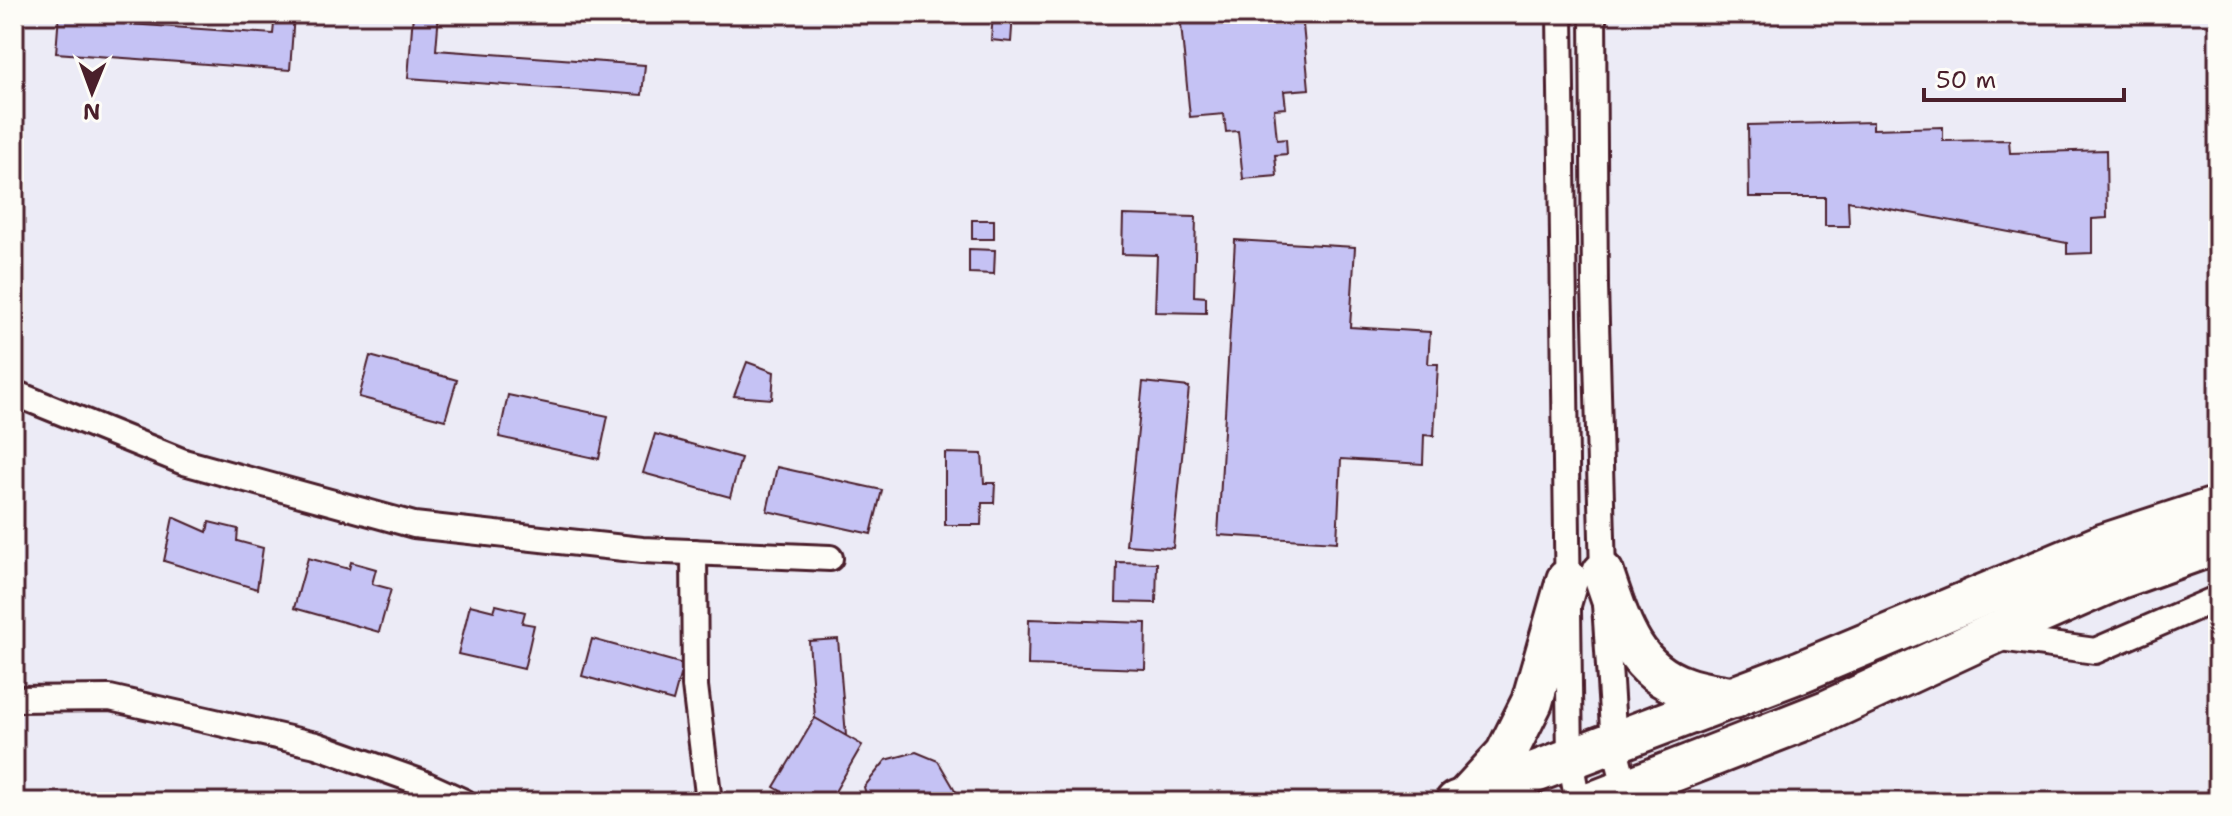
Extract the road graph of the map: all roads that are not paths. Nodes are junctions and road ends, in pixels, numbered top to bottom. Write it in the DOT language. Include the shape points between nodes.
graph roads {
  1 [pos="1560,14"];
  2 [pos="1593,14"];
  3 [pos="14,393"];
  4 [pos="2218,507"];
  5 [pos="2218,543"];
  6 [pos="694,552"];
  7 [pos="830,558"];
  8 [pos="1585,576"];
  9 [pos="2218,598"];
  10 [pos="1986,637"];
  11 [pos="1734,698"];
  12 [pos="14,699"];
  13 [pos="1614,744"];
  14 [pos="1570,760"];
  15 [pos="1610,796"];
  16 [pos="1460,800"];
  17 [pos="464,802"];
  18 [pos="709,802"];
  19 [pos="1578,802"];
  1 -- 8 [label="street"];
  2 -- 8 [label="street" via="1595,286"];
  3 -- 6 [label="street" via="184,462 414,525"];
  4 -- 11 [label="main road" via="2105,544"];
  5 -- 10 [label="main road" via="2120,578"];
  6 -- 7 [label="street"];
  6 -- 18 [label="street" via="695,686"];
  8 -- 11 [label="main road" via="1646,666 1682,687"];
  8 -- 13 [label="street"];
  8 -- 14 [label="street"];
  8 -- 16 [label="main road" via="1506,754"];
  9 -- 10 [label="street" via="2095,651"];
  10 -- 15 [label="main road" via="1827,711"];
  11 -- 13 [label="main road"];
  12 -- 17 [label="street" via="125,701 316,745"];
  13 -- 14 [label="main road"];
  13 -- 15 [label="street"];
  14 -- 16 [label="main road"];
  14 -- 19 [label="street"];
}
